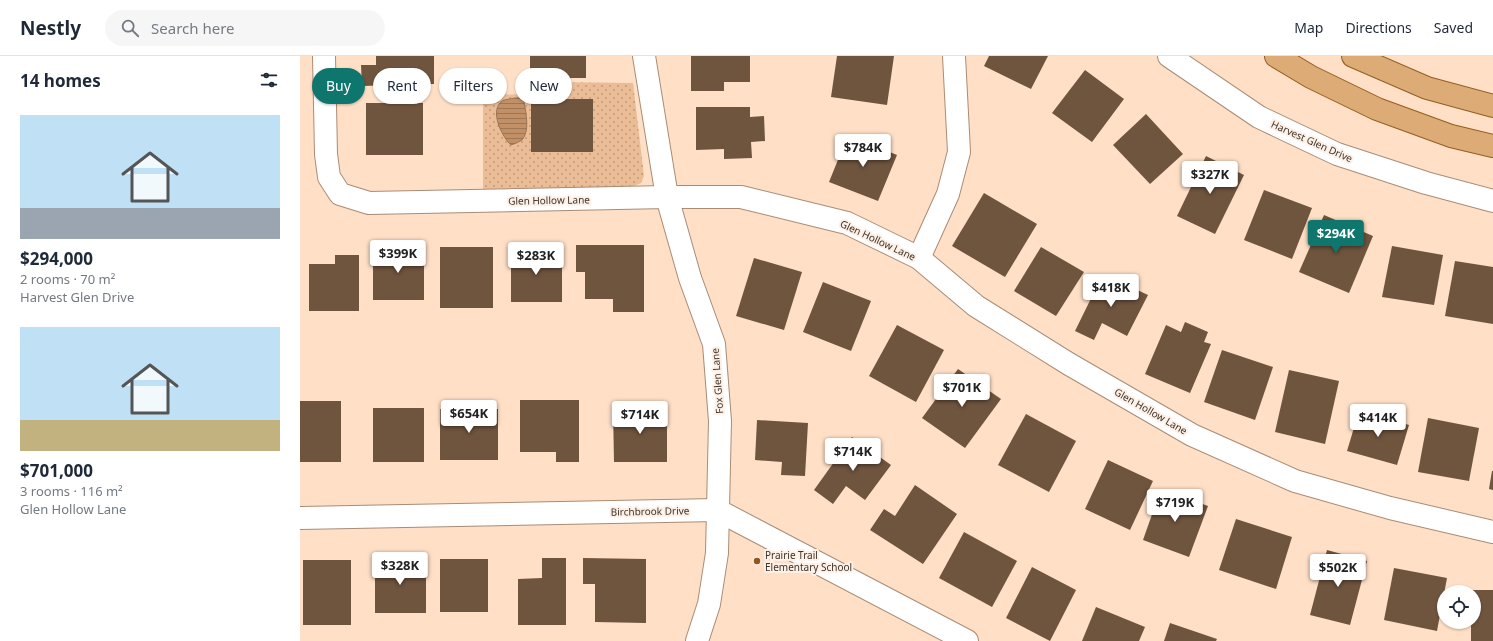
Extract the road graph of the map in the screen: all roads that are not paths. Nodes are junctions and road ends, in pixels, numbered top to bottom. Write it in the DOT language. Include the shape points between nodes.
graph roads {
  1 [pos="324,56"];
  2 [pos="644,56"];
  3 [pos="954,56"];
  4 [pos="1169,56"];
  5 [pos="1276,56"];
  6 [pos="1353,56"];
  7 [pos="1493,106"];
  8 [pos="1493,146"];
  9 [pos="667,197"];
  10 [pos="1493,201"];
  11 [pos="919,258"];
  12 [pos="717,510"];
  13 [pos="300,518"];
  14 [pos="1493,532"];
  15 [pos="696,641"];
  16 [pos="967,641"];
  1 -- 9 [label="street, Glen Hollow Lane" via="326,154 329,177 340,194 369,203"];
  2 -- 9 [label="street, Fox Glen Lane"];
  3 -- 11 [label="street" via="959,152 948,194"];
  4 -- 10 [label="street, Harvest Glen Drive" via="1259,117 1336,154"];
  5 -- 8 [label="main road" via="1311,77 1377,109 1451,136"];
  6 -- 7 [label="main road" via="1427,88"];
  9 -- 11 [label="street, Glen Hollow Lane" via="740,197 792,209 847,223"];
  9 -- 12 [label="street, Fox Glen Lane" via="690,278 714,344 720,421"];
  11 -- 14 [label="street, Glen Hollow Lane" via="976,306 1068,364 1192,435 1295,481 1390,508"];
  12 -- 13 [label="street, Birchbrook Drive"];
  12 -- 15 [label="street, Fox Glen Lane" via="717,553 709,604"];
  12 -- 16 [label="street, Birchbrook Drive"];
}
